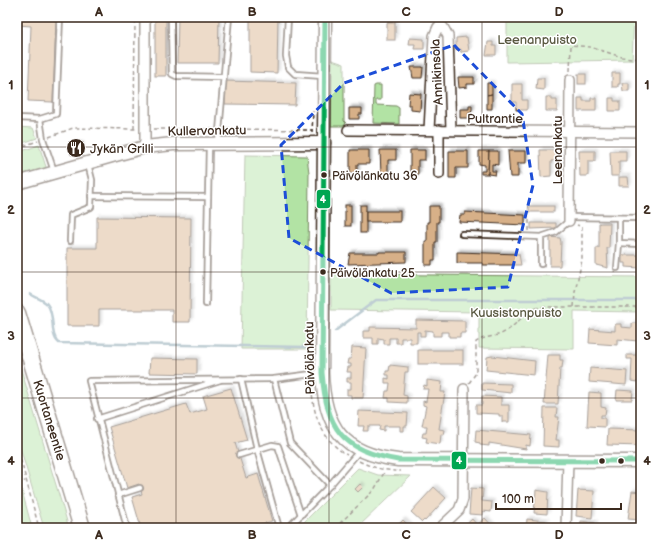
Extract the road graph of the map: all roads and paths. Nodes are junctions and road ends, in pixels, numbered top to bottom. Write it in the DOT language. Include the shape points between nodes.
graph roads {
  1 [pos="60,17"];
  2 [pos="135,17"];
  3 [pos="145,17"];
  4 [pos="171,17"];
  5 [pos="229,17"];
  6 [pos="288,17"];
  7 [pos="325,17"];
  8 [pos="641,59"];
  9 [pos="325,76"];
  10 [pos="222,77"];
  11 [pos="570,80"];
  12 [pos="17,118"];
  13 [pos="40,119"];
  14 [pos="134,129"];
  15 [pos="144,129"];
  16 [pos="218,129"];
  17 [pos="324,130"];
  18 [pos="348,130"];
  19 [pos="429,130"];
  20 [pos="439,130"];
  21 [pos="451,130"];
  22 [pos="570,131"];
  23 [pos="641,132"];
  24 [pos="43,139"];
  25 [pos="213,143"];
  26 [pos="324,143"];
  27 [pos="145,147"];
  28 [pos="17,148"];
  29 [pos="88,162"];
  30 [pos="55,173"];
  31 [pos="439,174"];
  32 [pos="19,184"];
  33 [pos="91,196"];
  34 [pos="208,197"];
  35 [pos="529,216"];
  36 [pos="619,218"];
  37 [pos="641,218"];
  38 [pos="569,219"];
  39 [pos="462,234"];
  40 [pos="529,236"];
  41 [pos="541,237"];
  42 [pos="70,241"];
  43 [pos="619,243"];
  44 [pos="641,244"];
  45 [pos="541,264"];
  46 [pos="617,268"];
  47 [pos="206,304"];
  48 [pos="574,307"];
  49 [pos="641,307"];
  50 [pos="17,313"];
  51 [pos="322,373"];
  52 [pos="225,379"];
  53 [pos="241,379"];
  54 [pos="274,379"];
  55 [pos="464,389"];
  56 [pos="97,419"];
  57 [pos="17,446"];
  58 [pos="257,449"];
  59 [pos="360,450"];
  60 [pos="239,455"];
  61 [pos="463,460"];
  62 [pos="568,460"];
  63 [pos="641,461"];
  64 [pos="385,470"];
  65 [pos="25,480"];
  66 [pos="17,483"];
  67 [pos="330,485"];
  68 [pos="140,488"];
  69 [pos="118,495"];
  70 [pos="301,515"];
  71 [pos="39,528"];
  72 [pos="82,528"];
  73 [pos="127,528"];
  74 [pos="279,528"];
  75 [pos="288,528"];
  76 [pos="335,528"];
  77 [pos="440,528"];
  78 [pos="566,528"];
  1 -- 13 [label="lane" via="56,114"];
  2 -- 14 [label="path"];
  3 -- 15 [label="street"];
  4 -- 10 [label="lane" via="172,74"];
  5 -- 10 [label="lane" via="228,44"];
  6 -- 9 [label="lane" via="288,67 295,74"];
  7 -- 9 [label="street, Päivölänkatu"];
  8 -- 11 [label="path" via="571,45"];
  9 -- 17 [label="street, Päivölänkatu"];
  10 -- 16 [label="lane"];
  11 -- 22 [label="street, Leenankatu"];
  12 -- 13 [label="lane"];
  13 -- 24 [label="lane"];
  14 -- 15 [label="path"];
  14 -- 24 [label="path" via="72,128"];
  15 -- 16 [label="path"];
  15 -- 27 [label="street"];
  16 -- 17 [label="path"];
  16 -- 25 [label="lane"];
  17 -- 26 [label="street, Päivölänkatu"];
  18 -- 19 [label="street, Pultrantie"];
  19 -- 20 [label="street, Pultrantie"];
  19 -- 21 [label="street, Annikinsola" via="434,36 438,27 443,27 448,36"];
  20 -- 21 [label="street, Pultrantie"];
  20 -- 31 [label="street"];
  21 -- 22 [label="street, Pultrantie"];
  22 -- 23 [label="street, Pultrantie"];
  22 -- 38 [label="street, Leenankatu"];
  24 -- 28 [label="path"];
  24 -- 30 [label="lane"];
  25 -- 26 [label="street, Kullervonkatu"];
  25 -- 27 [label="street, Kullervonkatu"];
  25 -- 34 [label="lane"];
  26 -- 51 [label="street, Päivölänkatu"];
  27 -- 29 [label="street, Kullervonkatu"];
  29 -- 30 [label="street, Kullervonkatu"];
  29 -- 33 [label="lane" via="92,180"];
  30 -- 32 [label="street, Kullervonkatu"];
  33 -- 34 [label="lane"];
  33 -- 42 [label="lane" via="91,207 71,215"];
  34 -- 47 [label="lane"];
  35 -- 40 [label="path"];
  36 -- 37 [label="lane"];
  36 -- 38 [label="lane"];
  36 -- 43 [label="lane"];
  38 -- 41 [label="lane" via="556,232"];
  38 -- 48 [label="path" via="582,227 582,260"];
  39 -- 40 [label="lane"];
  40 -- 41 [label="lane"];
  41 -- 45 [label="lane"];
  43 -- 44 [label="lane"];
  43 -- 46 [label="lane"];
  48 -- 49 [label="path"];
  48 -- 55 [label="path" via="532,309 502,333 480,339 476,342 476,373"];
  50 -- 72 [label="highway, Kuortaneentie"];
  51 -- 54 [label="lane"];
  51 -- 59 [label="street, Päivölänkatu" via="323,393 329,419 347,442"];
  52 -- 53 [label="lane"];
  52 -- 56 [label="lane"];
  52 -- 56 [label="lane" via="89,381"];
  53 -- 54 [label="lane"];
  53 -- 58 [label="lane"];
  54 -- 67 [label="lane" via="290,443"];
  55 -- 61 [label="street"];
  56 -- 69 [label="lane"];
  57 -- 65 [label="path"];
  58 -- 60 [label="lane"];
  58 -- 70 [label="lane" via="278,446"];
  58 -- 74 [label="lane"];
  59 -- 61 [label="street, Päivölänkatu" via="382,458 398,460"];
  59 -- 67 [label="lane"];
  61 -- 62 [label="street, Päivölänkatu"];
  61 -- 77 [label="street" via="463,499 458,510"];
  62 -- 63 [label="street, Päivölänkatu"];
  62 -- 78 [label="street"];
  64 -- 76 [label="path" via="374,490"];
  65 -- 66 [label="path"];
  65 -- 71 [label="path"];
  67 -- 70 [label="lane"];
  68 -- 69 [label="lane"];
  69 -- 73 [label="lane"];
  70 -- 75 [label="lane"];
}
